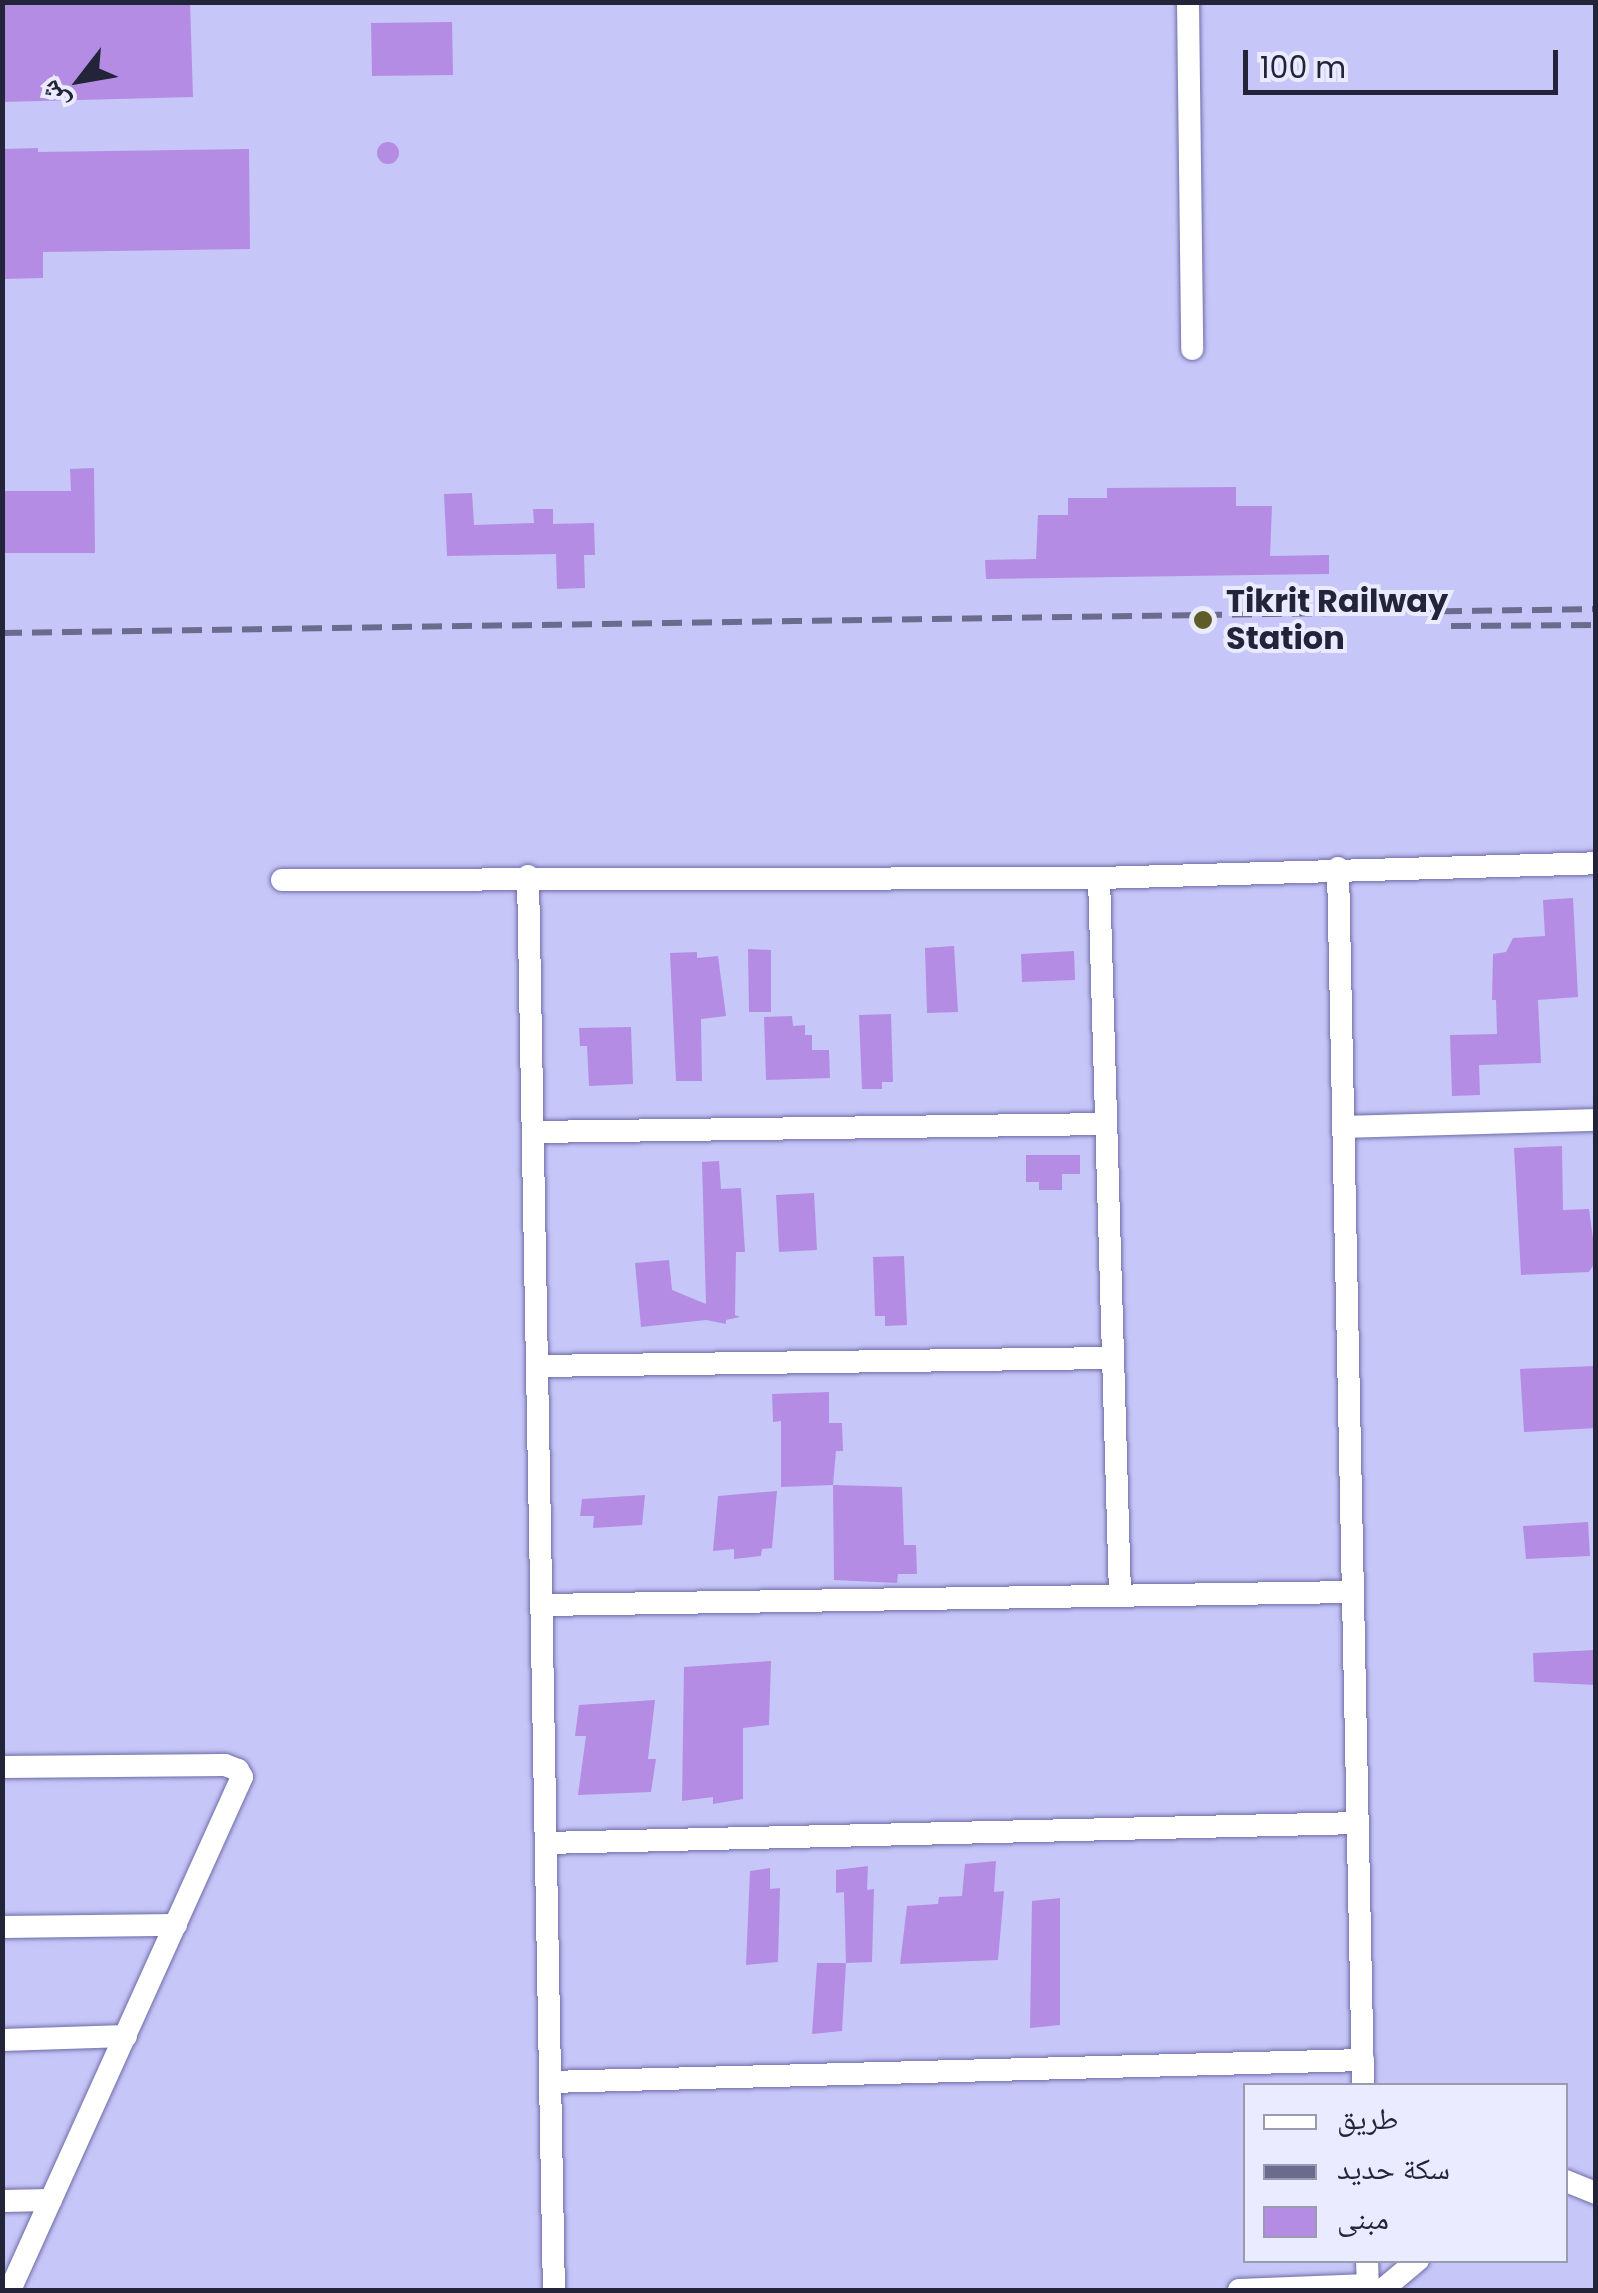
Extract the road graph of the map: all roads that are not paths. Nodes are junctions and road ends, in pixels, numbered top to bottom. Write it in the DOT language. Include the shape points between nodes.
graph roads {
  1 [pos="1188,2"];
  2 [pos="1192,348"];
  3 [pos="1596,863"];
  4 [pos="1338,868"];
  5 [pos="528,876"];
  6 [pos="1098,878"];
  7 [pos="282,880"];
  8 [pos="1596,1120"];
  9 [pos="1106,1124"];
  10 [pos="1343,1127"];
  11 [pos="533,1132"];
  12 [pos="1113,1358"];
  13 [pos="537,1366"];
  14 [pos="1352,1592"];
  15 [pos="1120,1594"];
  16 [pos="542,1605"];
  17 [pos="2,1767"];
  18 [pos="1357,1823"];
  19 [pos="546,1844"];
  20 [pos="176,1925"];
  21 [pos="2,1927"];
  22 [pos="126,2036"];
  23 [pos="2,2040"];
  24 [pos="1362,2060"];
  25 [pos="550,2082"];
  26 [pos="1363,2083"];
  27 [pos="1568,2183"];
  28 [pos="1596,2193"];
  29 [pos="51,2200"];
  30 [pos="2,2201"];
  31 [pos="1368,2263"];
  32 [pos="1413,2263"];
  33 [pos="1373,2289"];
  34 [pos="10,2290"];
  35 [pos="554,2290"];
  36 [pos="1239,2290"];
  1 -- 2 [label="street"];
  3 -- 4 [label="street"];
  4 -- 6 [label="street"];
  4 -- 10 [label="street"];
  5 -- 6 [label="street"];
  5 -- 7 [label="street"];
  5 -- 11 [label="street"];
  6 -- 9 [label="street"];
  8 -- 10 [label="street"];
  9 -- 11 [label="street"];
  9 -- 12 [label="street"];
  10 -- 14 [label="street"];
  11 -- 13 [label="street"];
  12 -- 13 [label="street"];
  12 -- 15 [label="street"];
  13 -- 16 [label="street"];
  14 -- 15 [label="street"];
  14 -- 18 [label="street"];
  15 -- 16 [label="street"];
  16 -- 19 [label="street"];
  17 -- 20 [label="street" via="238,1770 242,1784"];
  18 -- 19 [label="street"];
  18 -- 24 [label="street"];
  19 -- 25 [label="street"];
  20 -- 21 [label="street"];
  20 -- 22 [label="street"];
  22 -- 23 [label="street"];
  22 -- 29 [label="street"];
  24 -- 25 [label="street"];
  24 -- 26 [label="street"];
  25 -- 35 [label="street"];
  27 -- 28 [label="street"];
  29 -- 30 [label="street"];
  29 -- 34 [label="street"];
  31 -- 33 [label="street"];
  32 -- 33 [label="street"];
  33 -- 36 [label="street"];
}
